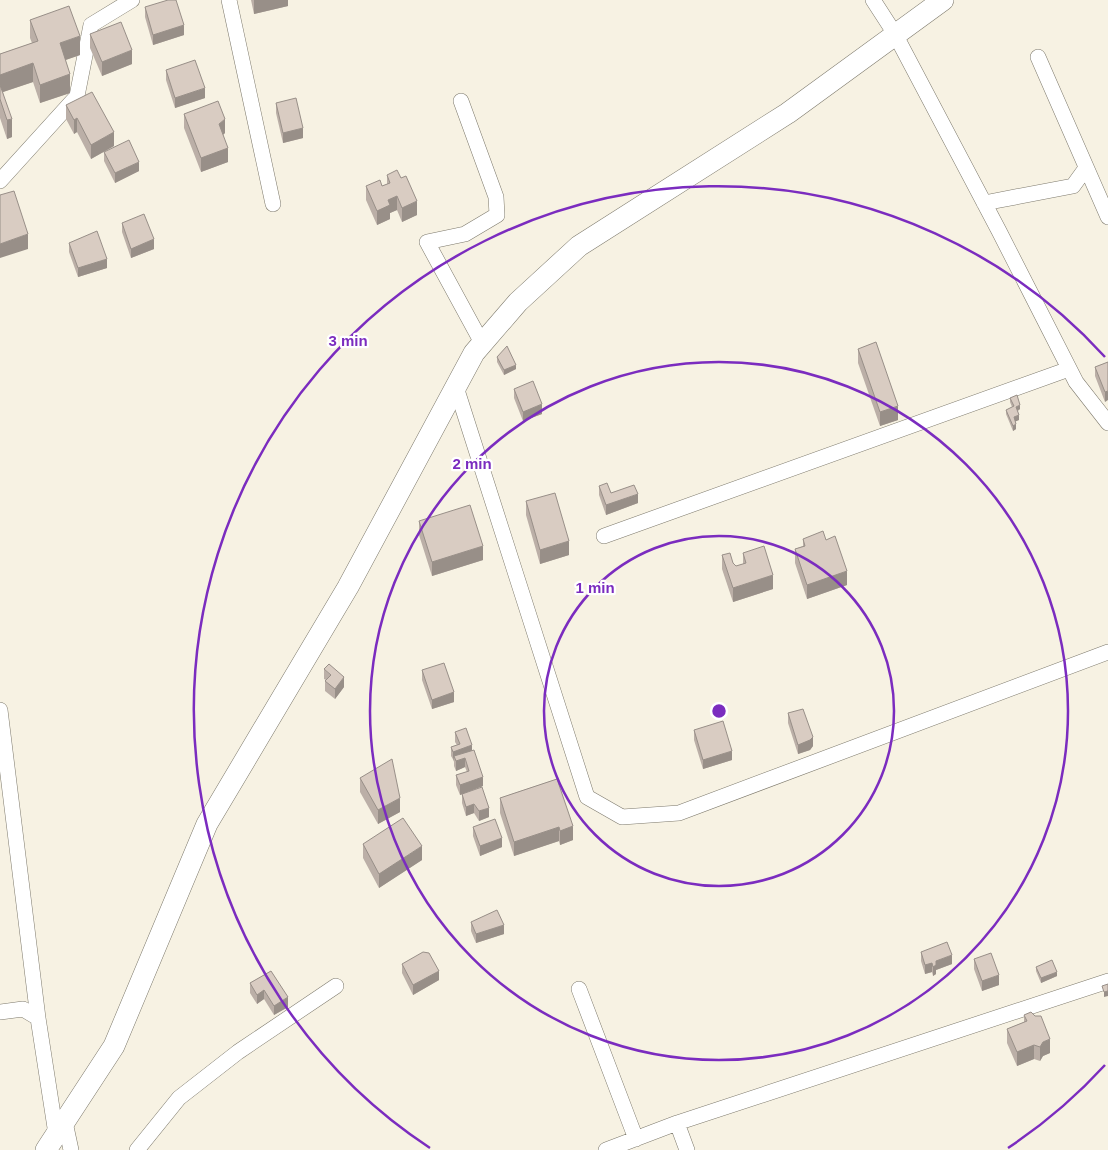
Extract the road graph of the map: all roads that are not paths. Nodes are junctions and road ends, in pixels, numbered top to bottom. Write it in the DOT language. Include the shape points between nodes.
graph roads {
  1 [pos="132,0"];
  2 [pos="229,0"];
  3 [pos="873,0"];
  4 [pos="943,0"];
  5 [pos="895,34"];
  6 [pos="1038,57"];
  7 [pos="461,101"];
  8 [pos="1086,168"];
  9 [pos="0,180"];
  10 [pos="984,203"];
  11 [pos="273,204"];
  12 [pos="1108,217"];
  13 [pos="482,343"];
  14 [pos="1069,369"];
  15 [pos="456,387"];
  16 [pos="1108,423"];
  17 [pos="604,536"];
  18 [pos="1108,652"];
  19 [pos="0,710"];
  20 [pos="1108,981"];
  21 [pos="336,986"];
  22 [pos="579,989"];
  23 [pos="0,1012"];
  24 [pos="38,1018"];
  25 [pos="677,1123"];
  26 [pos="56,1135"];
  27 [pos="636,1139"];
  28 [pos="72,1150"];
  29 [pos="137,1150"];
  30 [pos="606,1150"];
  31 [pos="687,1150"];
  1 -- 9 [label="street" via="91,25 77,96"];
  2 -- 11 [label="street"];
  3 -- 5 [label="street"];
  4 -- 5 [label="street"];
  5 -- 10 [label="street"];
  5 -- 13 [label="street" via="788,113 579,246 518,302"];
  6 -- 8 [label="street"];
  7 -- 13 [label="street" via="496,197 497,215 465,234 427,242"];
  8 -- 10 [label="street" via="1073,186"];
  8 -- 12 [label="street"];
  10 -- 14 [label="street"];
  13 -- 15 [label="street"];
  14 -- 16 [label="street"];
  14 -- 17 [label="street"];
  15 -- 18 [label="street" via="587,797 622,817 679,813"];
  15 -- 26 [label="street" via="348,588 207,824 114,1046"];
  19 -- 24 [label="street"];
  20 -- 25 [label="street"];
  21 -- 29 [label="street" via="238,1052 179,1098"];
  22 -- 27 [label="street"];
  23 -- 24 [label="street" via="23,1009"];
  24 -- 26 [label="street"];
  25 -- 27 [label="street"];
  25 -- 31 [label="street"];
  26 -- 28 [label="street"];
  27 -- 30 [label="street"];
}
